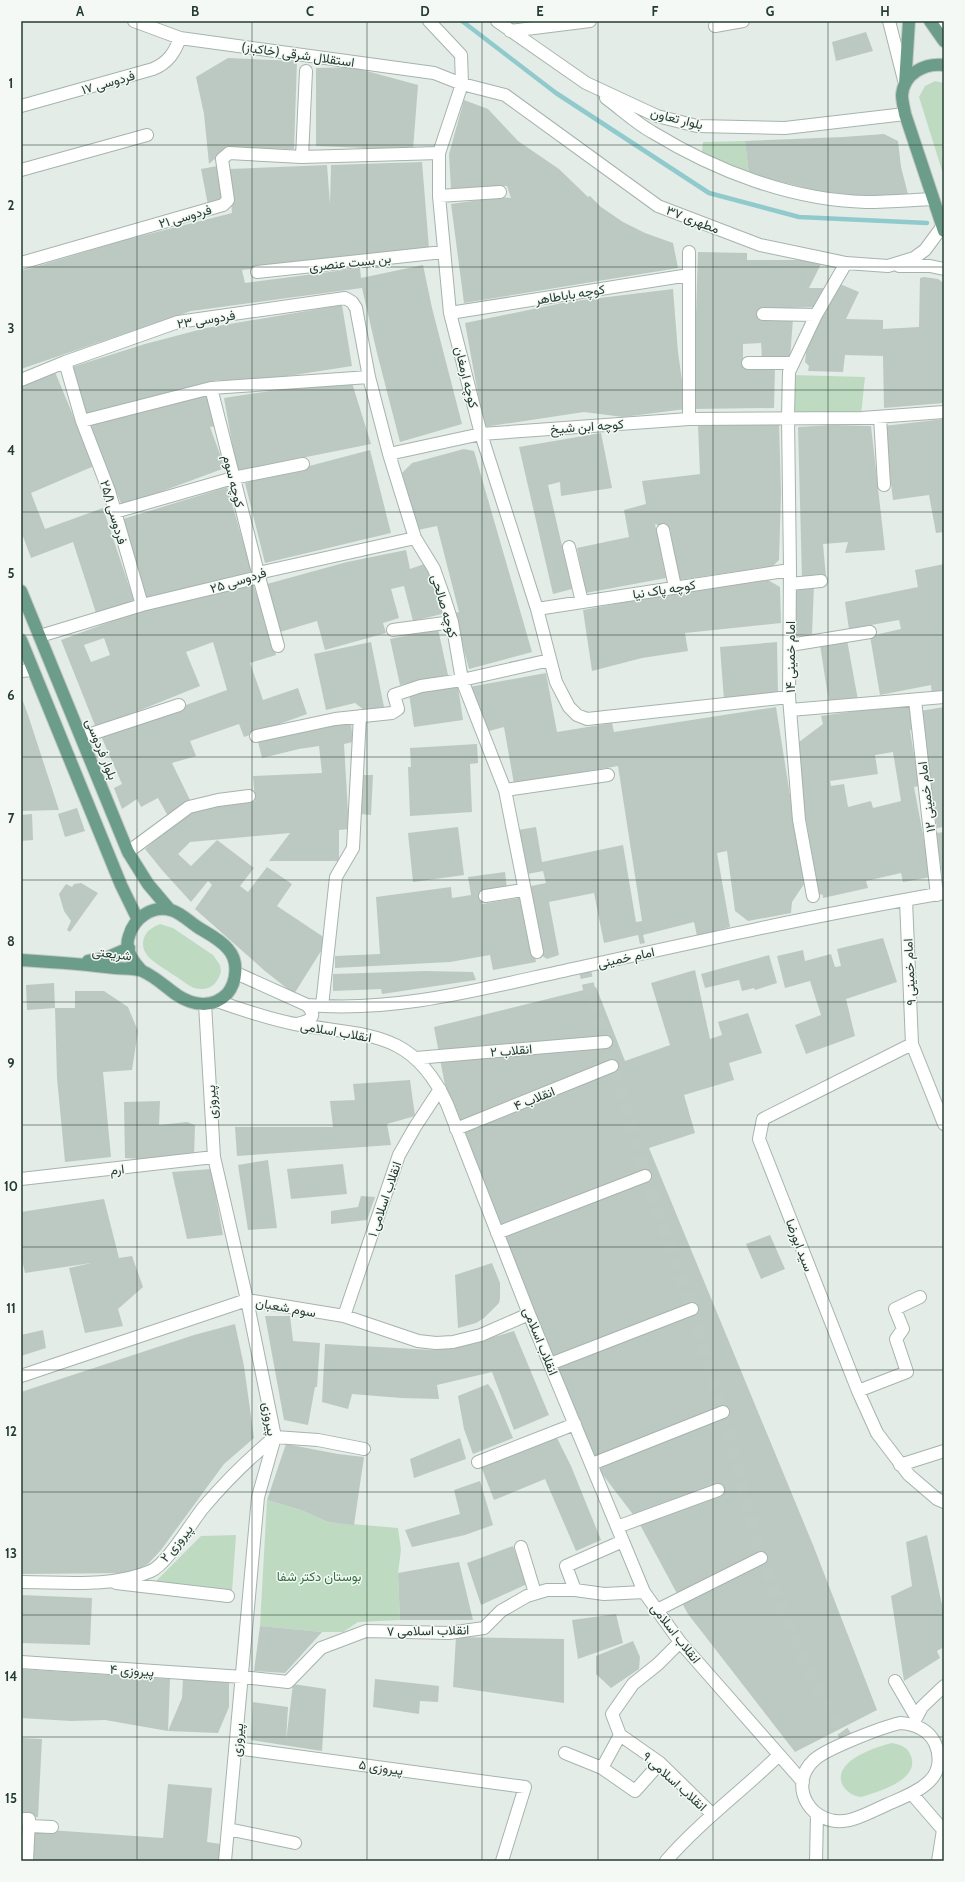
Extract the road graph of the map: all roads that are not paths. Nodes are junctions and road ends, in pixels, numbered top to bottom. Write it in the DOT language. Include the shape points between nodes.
graph roads {
  1 [pos="134,21"];
  2 [pos="429,21"];
  3 [pos="498,21"];
  4 [pos="590,21"];
  5 [pos="744,21"];
  6 [pos="889,21"];
  7 [pos="909,21"];
  8 [pos="930,21"];
  9 [pos="941,21"];
  10 [pos="715,26"];
  11 [pos="510,31"];
  12 [pos="180,38"];
  13 [pos="942,38"];
  14 [pos="944,65"];
  15 [pos="306,72"];
  16 [pos="586,83"];
  17 [pos="462,84"];
  18 [pos="905,84"];
  19 [pos="21,106"];
  20 [pos="905,114"];
  21 [pos="147,135"];
  22 [pos="438,153"];
  23 [pos="302,157"];
  24 [pos="21,170"];
  25 [pos="500,192"];
  26 [pos="439,196"];
  27 [pos="933,199"];
  28 [pos="943,229"];
  29 [pos="443,252"];
  30 [pos="689,252"];
  31 [pos="21,263"];
  32 [pos="846,263"];
  33 [pos="888,266"];
  34 [pos="944,269"];
  35 [pos="257,272"];
  36 [pos="689,275"];
  37 [pos="352,302"];
  38 [pos="450,313"];
  39 [pos="763,314"];
  40 [pos="816,315"];
  41 [pos="65,362"];
  42 [pos="748,363"];
  43 [pos="793,363"];
  44 [pos="369,377"];
  45 [pos="21,380"];
  46 [pos="211,388"];
  47 [pos="944,412"];
  48 [pos="880,417"];
  49 [pos="788,418"];
  50 [pos="689,419"];
  51 [pos="82,421"];
  52 [pos="481,434"];
  53 [pos="389,454"];
  54 [pos="303,464"];
  55 [pos="233,478"];
  56 [pos="884,485"];
  57 [pos="115,512"];
  58 [pos="663,530"];
  59 [pos="415,538"];
  60 [pos="569,547"];
  61 [pos="790,570"];
  62 [pos="259,575"];
  63 [pos="821,582"];
  64 [pos="790,584"];
  65 [pos="675,587"];
  66 [pos="21,591"];
  67 [pos="582,602"];
  68 [pos="142,605"];
  69 [pos="537,609"];
  70 [pos="452,622"];
  71 [pos="393,630"];
  72 [pos="870,632"];
  73 [pos="40,636"];
  74 [pos="21,640"];
  75 [pos="790,645"];
  76 [pos="278,646"];
  77 [pos="550,662"];
  78 [pos="33,670"];
  79 [pos="21,671"];
  80 [pos="462,680"];
  81 [pos="789,697"];
  82 [pos="944,697"];
  83 [pos="915,700"];
  84 [pos="179,705"];
  85 [pos="790,710"];
  86 [pos="360,716"];
  87 [pos="256,736"];
  88 [pos="82,737"];
  89 [pos="608,774"];
  90 [pos="504,790"];
  91 [pos="249,796"];
  92 [pos="128,852"];
  93 [pos="524,890"];
  94 [pos="941,894"];
  95 [pos="485,896"];
  96 [pos="813,896"];
  97 [pos="906,900"];
  98 [pos="170,910"];
  99 [pos="138,920"];
  100 [pos="129,948"];
  101 [pos="537,952"];
  102 [pos="21,960"];
  103 [pos="79,963"];
  104 [pos="142,971"];
  105 [pos="236,973"];
  106 [pos="211,1003"];
  107 [pos="307,1004"];
  108 [pos="322,1006"];
  109 [pos="296,1024"];
  110 [pos="606,1042"];
  111 [pos="912,1044"];
  112 [pos="416,1058"];
  113 [pos="612,1066"];
  114 [pos="440,1089"];
  115 [pos="944,1124"];
  116 [pos="456,1129"];
  117 [pos="214,1157"];
  118 [pos="646,1176"];
  119 [pos="21,1179"];
  120 [pos="497,1233"];
  121 [pos="920,1297"];
  122 [pos="247,1300"];
  123 [pos="692,1310"];
  124 [pos="530,1314"];
  125 [pos="344,1316"];
  126 [pos="550,1364"];
  127 [pos="21,1376"];
  128 [pos="858,1391"];
  129 [pos="723,1412"];
  130 [pos="575,1424"];
  131 [pos="274,1437"];
  132 [pos="364,1449"];
  133 [pos="944,1451"];
  134 [pos="478,1462"];
  135 [pos="592,1464"];
  136 [pos="900,1465"];
  137 [pos="718,1490"];
  138 [pos="944,1502"];
  139 [pos="617,1527"];
  140 [pos="623,1541"];
  141 [pos="522,1547"];
  142 [pos="761,1558"];
  143 [pos="100,1581"];
  144 [pos="21,1582"];
  145 [pos="575,1590"];
  146 [pos="644,1592"];
  147 [pos="535,1593"];
  148 [pos="228,1596"];
  149 [pos="657,1610"];
  150 [pos="366,1631"];
  151 [pos="680,1642"];
  152 [pos="21,1662"];
  153 [pos="243,1677"];
  154 [pos="895,1681"];
  155 [pos="944,1686"];
  156 [pos="914,1720"];
  157 [pos="620,1735"];
  158 [pos="236,1748"];
  159 [pos="564,1753"];
  160 [pos="778,1756"];
  161 [pos="660,1763"];
  162 [pos="602,1768"];
  163 [pos="941,1768"];
  164 [pos="803,1782"];
  165 [pos="912,1794"];
  166 [pos="712,1814"];
  167 [pos="817,1815"];
  168 [pos="25,1823"];
  169 [pos="52,1827"];
  170 [pos="228,1829"];
  171 [pos="944,1830"];
  172 [pos="295,1843"];
  173 [pos="27,1861"];
  174 [pos="225,1861"];
  175 [pos="502,1861"];
  176 [pos="666,1861"];
  177 [pos="816,1861"];
  178 [pos="938,1861"];
  1 -- 12 [label="street, استقلال شرقی (خاکباز)"];
  2 -- 17 [label="street" via="460,55"];
  3 -- 11 [label="street, بلوار تعاون"];
  4 -- 11 [label="street"];
  5 -- 10 [label="street"];
  6 -- 18 [label="street"];
  7 -- 18 [label="main road"];
  8 -- 13 [label="main road"];
  9 -- 13 [label="street"];
  11 -- 16 [label="street, بلوار تعاون"];
  12 -- 17 [label="street, استقلال شرقی (خاکباز)" via="434,73"];
  12 -- 19 [label="street, فردوسی ۱۷" via="167,61 153,69"];
  14 -- 18 [label="main road" via="922,67 912,74"];
  15 -- 23 [label="street"];
  16 -- 20 [label="street, بلوار تعاون" via="657,116 697,126 785,128"];
  16 -- 27 [label="street" via="652,132 707,162 765,185 812,196 866,202"];
  17 -- 22 [label="street, کوچه ارمغان"];
  17 -- 32 [label="street, مطهری ۳۷" via="505,95 658,206 760,245"];
  18 -- 20 [label="main road" via="902,95"];
  20 -- 27 [label="main road"];
  21 -- 24 [label="street"];
  22 -- 23 [label="street"];
  22 -- 26 [label="street, کوچه ارمغان"];
  23 -- 31 [label="street, فردوسی ۲۱" via="229,152 222,159 228,200 223,205"];
  25 -- 26 [label="street"];
  26 -- 29 [label="street, کوچه ارمغان"];
  27 -- 28 [label="main road"];
  28 -- 33 [label="street, مطهری ۳۷" via="925,250 914,258"];
  29 -- 35 [label="street, بن بست عنصری"];
  29 -- 38 [label="street, کوچه ارمغان"];
  30 -- 36 [label="street"];
  32 -- 33 [label="street, مطهری ۳۷"];
  32 -- 40 [label="street, امام خمینی ۱۴"];
  33 -- 34 [label="street" via="930,266"];
  36 -- 38 [label="street, کوچه باباطاهر"];
  36 -- 50 [label="street"];
  37 -- 41 [label="street, فردوسی ۲۳" via="345,298 178,322"];
  37 -- 44 [label="street, کوچه صالحی" via="356,308"];
  38 -- 52 [label="street, کوچه ارمغان"];
  39 -- 40 [label="street"];
  40 -- 43 [label="street, امام خمینی ۱۴"];
  41 -- 45 [label="street, فردوسی ۲۳"];
  41 -- 51 [label="street, فردوسی ۲۵/۱"];
  42 -- 43 [label="street"];
  43 -- 49 [label="street, امام خمینی ۱۴" via="790,372"];
  44 -- 46 [label="street"];
  44 -- 53 [label="street, کوچه صالحی"];
  46 -- 51 [label="street"];
  46 -- 55 [label="street, کوچه سوم"];
  47 -- 48 [label="street, کوچه ابن شیخ"];
  48 -- 49 [label="street, کوچه ابن شیخ"];
  48 -- 56 [label="street"];
  49 -- 50 [label="street, کوچه ابن شیخ"];
  49 -- 61 [label="street, امام خمینی ۱۴"];
  50 -- 52 [label="street, کوچه ابن شیخ"];
  51 -- 57 [label="street, فردوسی ۲۵/۱"];
  52 -- 53 [label="street, کوچه ابن شیخ"];
  52 -- 69 [label="street, کوچه ارمغان"];
  53 -- 59 [label="street, کوچه صالحی"];
  54 -- 55 [label="street"];
  55 -- 57 [label="street"];
  55 -- 62 [label="street, کوچه سوم"];
  57 -- 68 [label="street, فردوسی ۲۵/۱"];
  58 -- 65 [label="street"];
  59 -- 62 [label="street, فردوسی ۲۵"];
  59 -- 70 [label="street, کوچه صالحی" via="434,568"];
  60 -- 67 [label="street"];
  61 -- 64 [label="street, امام خمینی ۱۴"];
  61 -- 65 [label="street, کوچه پاک نیا"];
  62 -- 68 [label="street, فردوسی ۲۵"];
  62 -- 76 [label="street, کوچه سوم"];
  63 -- 64 [label="street"];
  64 -- 75 [label="street, امام خمینی ۱۴"];
  65 -- 67 [label="street, کوچه پاک نیا"];
  66 -- 73 [label="main road, بلوار فردوسی"];
  67 -- 69 [label="street, کوچه پاک نیا"];
  68 -- 73 [label="street, فردوسی ۲۵"];
  69 -- 77 [label="street, کوچه ارمغان"];
  70 -- 71 [label="street"];
  70 -- 80 [label="street, کوچه صالحی"];
  72 -- 75 [label="street"];
  73 -- 88 [label="main road, بلوار فردوسی"];
  74 -- 78 [label="main road"];
  75 -- 81 [label="street, امام خمینی ۱۴"];
  77 -- 80 [label="street"];
  77 -- 81 [label="street, کوچه ارمغان" via="556,682 569,707 577,716 587,719"];
  78 -- 79 [label="street"];
  78 -- 99 [label="main road" via="121,886"];
  80 -- 86 [label="street" via="421,686 394,695 398,709"];
  80 -- 90 [label="street, کوچه صالحی"];
  81 -- 85 [label="street, امام خمینی ۱۴"];
  82 -- 83 [label="street"];
  83 -- 85 [label="street"];
  83 -- 94 [label="street, امام خمینی ۱۲"];
  84 -- 88 [label="street"];
  85 -- 96 [label="street, امام خمینی ۱۴" via="798,820"];
  86 -- 87 [label="street" via="336,718"];
  86 -- 108 [label="street" via="353,848 336,877"];
  88 -- 92 [label="main road, بلوار فردوسی"];
  89 -- 90 [label="street"];
  90 -- 93 [label="street, کوچه صالحی"];
  91 -- 92 [label="street" via="189,807"];
  92 -- 98 [label="main road, بلوار فردوسی" via="148,884"];
  93 -- 95 [label="street"];
  93 -- 101 [label="street, کوچه صالحی"];
  94 -- 97 [label="street, امام خمینی"];
  97 -- 108 [label="street, امام خمینی" via="437,998 373,1006"];
  97 -- 111 [label="street, امام خمینی ۹"];
  98 -- 99 [label="main road" via="159,909 147,913"];
  98 -- 105 [label="main road" via="230,950 235,961"];
  99 -- 100 [label="main road" via="131,929"];
  100 -- 103 [label="main road, شریعتی" via="106,958"];
  100 -- 104 [label="main road" via="134,963"];
  102 -- 103 [label="main road, شریعتی"];
  103 -- 104 [label="main road, شریعتی"];
  104 -- 106 [label="main road" via="193,1004"];
  105 -- 106 [label="main road" via="233,984 226,994"];
  105 -- 107 [label="street, امام خمینی"];
  106 -- 109 [label="street, انقلاب اسلامی"];
  106 -- 117 [label="street, پیروزی"];
  107 -- 108 [label="street, امام خمینی"];
  107 -- 109 [label="street" via="312,1010 310,1019"];
  109 -- 112 [label="street, انقلاب اسلامی" via="361,1034 402,1048"];
  110 -- 112 [label="street, انقلاب ۲"];
  111 -- 115 [label="street, امام خمینی ۹"];
  111 -- 128 [label="street, سید ابورضا" via="763,1119 759,1139"];
  112 -- 114 [label="street, انقلاب اسلامی" via="430,1072"];
  113 -- 116 [label="street, انقلاب ۴"];
  114 -- 116 [label="street, انقلاب اسلامی"];
  114 -- 125 [label="street, انقلاب اسلامی ۱" via="399,1155"];
  116 -- 120 [label="street, انقلاب اسلامی"];
  117 -- 119 [label="street, ارم"];
  117 -- 122 [label="street, پیروزی"];
  118 -- 120 [label="street"];
  120 -- 124 [label="street, انقلاب اسلامی"];
  121 -- 128 [label="street" via="896,1309 903,1329 896,1339 906,1372"];
  122 -- 125 [label="street, سوم شعبان"];
  122 -- 127 [label="street, سوم شعبان"];
  122 -- 131 [label="street, پیروزی"];
  123 -- 126 [label="street"];
  124 -- 125 [label="street, سوم شعبان" via="481,1335 436,1343 418,1341"];
  124 -- 126 [label="street, انقلاب اسلامی"];
  126 -- 130 [label="street, انقلاب اسلامی"];
  128 -- 136 [label="street, سید ابورضا" via="877,1433"];
  129 -- 135 [label="street"];
  130 -- 134 [label="street"];
  130 -- 135 [label="street, انقلاب اسلامی"];
  131 -- 132 [label="street" via="318,1440"];
  131 -- 143 [label="street, پیروزی ۲" via="230,1477 171,1552 152,1570 128,1578"];
  131 -- 153 [label="street, پیروزی" via="258,1497"];
  133 -- 136 [label="street"];
  135 -- 139 [label="street, انقلاب اسلامی"];
  136 -- 138 [label="street, سید ابورضا" via="937,1499"];
  137 -- 139 [label="street"];
  139 -- 140 [label="street, انقلاب اسلامی"];
  140 -- 145 [label="street" via="566,1566"];
  140 -- 146 [label="street, انقلاب اسلامی"];
  141 -- 147 [label="street"];
  142 -- 149 [label="street"];
  143 -- 144 [label="street, پیروزی ۲"];
  143 -- 148 [label="street"];
  145 -- 146 [label="street, انقلاب اسلامی ۷" via="604,1594"];
  145 -- 147 [label="street, انقلاب اسلامی ۷" via="546,1590"];
  146 -- 149 [label="street, انقلاب اسلامی"];
  147 -- 150 [label="street, انقلاب اسلامی ۷" via="500,1611 484,1628 448,1633"];
  149 -- 151 [label="street, انقلاب اسلامی"];
  150 -- 153 [label="street, پیروزی ۴" via="321,1648 288,1682"];
  151 -- 157 [label="street" via="634,1684 612,1714"];
  151 -- 160 [label="street, انقلاب اسلامی"];
  152 -- 153 [label="street, پیروزی ۴"];
  153 -- 158 [label="street, پیروزی"];
  154 -- 156 [label="street"];
  155 -- 156 [label="street" via="933,1695"];
  156 -- 163 [label="street" via="933,1739"];
  156 -- 164 [label="street" via="888,1726 825,1753 814,1760 806,1770"];
  157 -- 161 [label="street, انقلاب اسلامی ۹"];
  157 -- 162 [label="street"];
  158 -- 170 [label="street, پیروزی"];
  158 -- 175 [label="street, پیروزی ۵" via="525,1787"];
  159 -- 162 [label="street"];
  160 -- 164 [label="street, انقلاب اسلامی"];
  160 -- 166 [label="street"];
  161 -- 162 [label="street" via="635,1790"];
  161 -- 166 [label="street, انقلاب اسلامی ۹"];
  163 -- 165 [label="street" via="927,1785"];
  164 -- 167 [label="street" via="808,1806"];
  165 -- 167 [label="street" via="841,1822 828,1821"];
  165 -- 171 [label="street"];
  166 -- 176 [label="street"];
  167 -- 177 [label="street"];
  168 -- 169 [label="street"];
  168 -- 173 [label="street"];
  170 -- 172 [label="street"];
  170 -- 174 [label="street, پیروزی"];
  171 -- 178 [label="street"];
}
